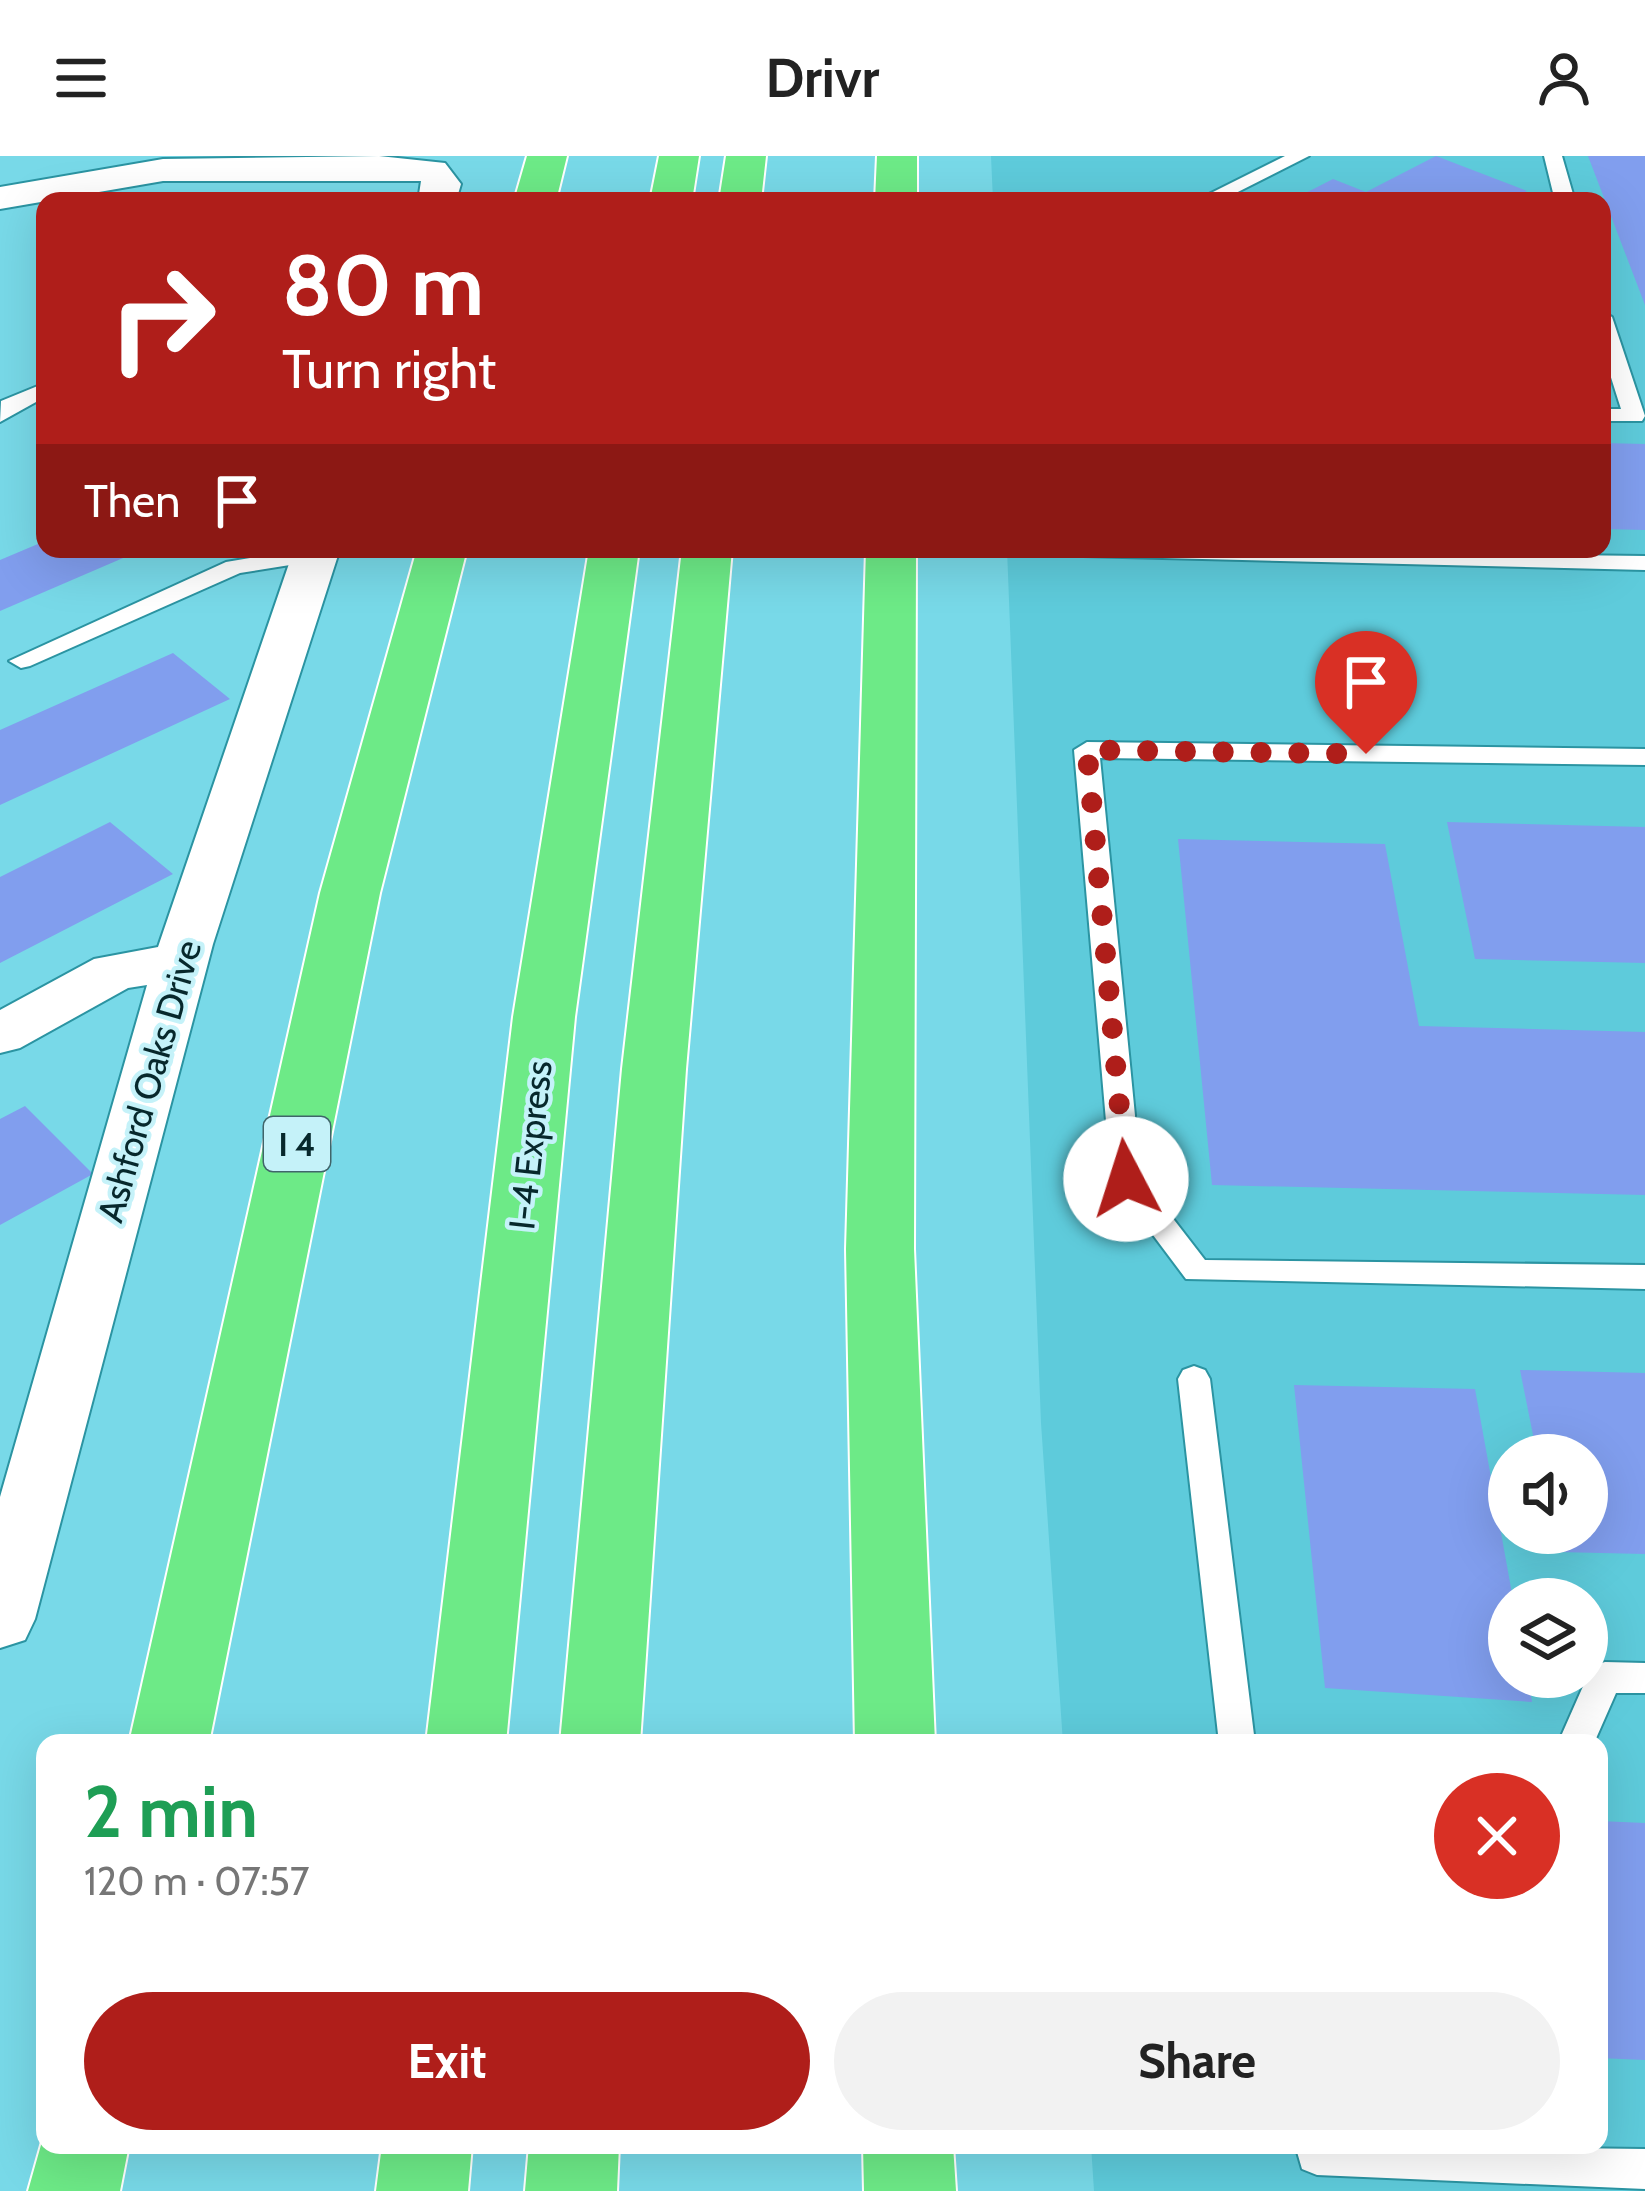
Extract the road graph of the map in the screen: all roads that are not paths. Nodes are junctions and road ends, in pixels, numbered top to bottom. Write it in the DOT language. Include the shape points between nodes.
graph roads {
  1 [pos="547,156"];
  2 [pos="679,156"];
  3 [pos="746,156"];
  4 [pos="897,156"];
  5 [pos="1300,156"];
  6 [pos="1552,156"];
  7 [pos="440,192"];
  8 [pos="537,192"];
  9 [pos="673,192"];
  10 [pos="741,192"];
  11 [pos="896,192"];
  12 [pos="1224,192"];
  13 [pos="1562,192"];
  14 [pos="0,198"];
  15 [pos="1611,345"];
  16 [pos="36,393"];
  17 [pos="0,416"];
  18 [pos="1611,416"];
  19 [pos="283,558"];
  20 [pos="314,558"];
  21 [pos="440,558"];
  22 [pos="613,558"];
  23 [pos="705,558"];
  24 [pos="891,558"];
  25 [pos="1444,558"];
  26 [pos="1645,563"];
  27 [pos="21,661"];
  28 [pos="1645,757"];
  29 [pos="182,961"];
  30 [pos="0,1034"];
  31 [pos="1645,1277"];
  32 [pos="1194,1379"];
  33 [pos="0,1619"];
  34 [pos="1645,1678"];
  35 [pos="171,1734"];
  36 [pos="467,1734"];
  37 [pos="601,1734"];
  38 [pos="896,1734"];
  39 [pos="1236,1734"];
  40 [pos="1580,1734"];
  41 [pos="82,2154"];
  42 [pos="426,2154"];
  43 [pos="573,2154"];
  44 [pos="908,2154"];
  45 [pos="1317,2154"];
  46 [pos="1645,2169"];
  47 [pos="74,2191"];
  48 [pos="422,2191"];
  49 [pos="571,2191"];
  50 [pos="910,2191"];
  1 -- 8 [label="highway"];
  2 -- 9 [label="highway"];
  3 -- 10 [label="highway"];
  4 -- 11 [label="highway"];
  5 -- 12 [label="lane"];
  6 -- 13 [label="lane"];
  7 -- 14 [label="street" via="432,171 376,167 163,170"];
  15 -- 18 [label="lane" via="1634,416"];
  16 -- 17 [label="lane"];
  19 -- 27 [label="lane" via="234,567"];
  20 -- 29 [label="street, Ashford Oaks Drive"];
  21 -- 35 [label="highway, I 4" via="350,893"];
  22 -- 36 [label="highway, I-4 Express" via="544,1017"];
  23 -- 37 [label="highway"];
  24 -- 38 [label="highway" via="880,1250"];
  25 -- 26 [label="lane"];
  28 -- 31 [label="lane" via="1087,750 1126,1179 1197,1271"];
  29 -- 30 [label="street" via="114,972"];
  29 -- 33 [label="street, Ashford Oaks Drive"];
  32 -- 39 [label="lane"];
  34 -- 40 [label="lane" via="1605,1677"];
  41 -- 47 [label="highway"];
  42 -- 48 [label="highway"];
  43 -- 49 [label="highway"];
  44 -- 50 [label="highway"];
  45 -- 46 [label="lane"];
}
